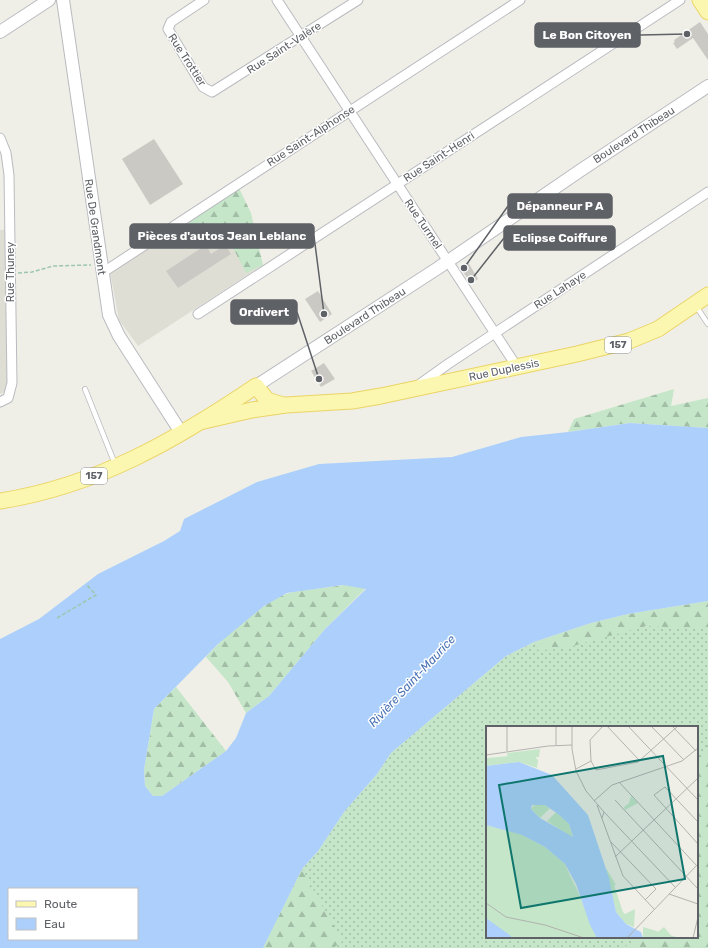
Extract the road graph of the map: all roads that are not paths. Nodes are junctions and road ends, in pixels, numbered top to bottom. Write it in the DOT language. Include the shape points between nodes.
graph roads {
  1 [pos="49,0"];
  2 [pos="62,0"];
  3 [pos="204,0"];
  4 [pos="277,0"];
  5 [pos="358,0"];
  6 [pos="520,0"];
  7 [pos="680,0"];
  8 [pos="700,0"];
  9 [pos="708,12"];
  10 [pos="0,32"];
  11 [pos="301,38"];
  12 [pos="708,86"];
  13 [pos="210,92"];
  14 [pos="349,111"];
  15 [pos="0,138"];
  16 [pos="397,184"];
  17 [pos="708,192"];
  18 [pos="448,261"];
  19 [pos="102,269"];
  20 [pos="708,295"];
  21 [pos="695,304"];
  22 [pos="198,314"];
  23 [pos="708,324"];
  24 [pos="495,333"];
  25 [pos="517,367"];
  26 [pos="256,386"];
  27 [pos="85,389"];
  28 [pos="413,390"];
  29 [pos="0,402"];
  30 [pos="286,405"];
  31 [pos="204,421"];
  32 [pos="182,434"];
  33 [pos="116,467"];
  34 [pos="0,501"];
  1 -- 10 [label="street"];
  2 -- 19 [label="street, Rue De Grandmont"];
  3 -- 13 [label="street, Rue Trottier" via="170,22 168,27 203,86"];
  4 -- 11 [label="street, Rue Turmel"];
  5 -- 11 [label="street, Rue Saint-Valère"];
  6 -- 14 [label="street, Rue Saint-Alphonse"];
  7 -- 16 [label="street, Rue Saint-Henri"];
  8 -- 9 [label="main road"];
  11 -- 13 [label="street, Rue Saint-Valère" via="217,91"];
  11 -- 14 [label="street, Rue Turmel"];
  12 -- 18 [label="street, Boulevard Thibeau"];
  14 -- 16 [label="street, Rue Turmel"];
  14 -- 19 [label="street, Rue Saint-Alphonse"];
  15 -- 29 [label="street, Rue Thuney" via="9,170 12,386 8,398"];
  16 -- 18 [label="street, Rue Turmel"];
  16 -- 22 [label="street, Rue Saint-Henri"];
  17 -- 24 [label="street, Rue Lahaye"];
  18 -- 24 [label="street, Rue Turmel"];
  18 -- 26 [label="street, Boulevard Thibeau"];
  19 -- 32 [label="street, Rue De Grandmont" via="108,310 115,329"];
  20 -- 21 [label="main road, Rue Duplessis / 157"];
  21 -- 23 [label="lane"];
  21 -- 25 [label="main road, Rue Duplessis / 157" via="658,329 629,341"];
  24 -- 25 [label="street, Rue Turmel"];
  24 -- 28 [label="street, Rue Lahaye"];
  25 -- 28 [label="main road, Rue Duplessis / 157"];
  26 -- 30 [label="main road, Rue Duplessis / 157" via="265,399"];
  26 -- 31 [label="main road, Boulevard Thibeau / 157"];
  27 -- 33 [label="lane"];
  28 -- 30 [label="main road, Rue Duplessis / 157" via="352,401"];
  30 -- 31 [label="main road, Rue Duplessis / 157"];
  31 -- 32 [label="main road, Boulevard Thibeau / 157"];
  32 -- 33 [label="main road, Boulevard Thibeau / 157"];
  33 -- 34 [label="main road, Boulevard Thibeau / 157" via="62,487"];
}
